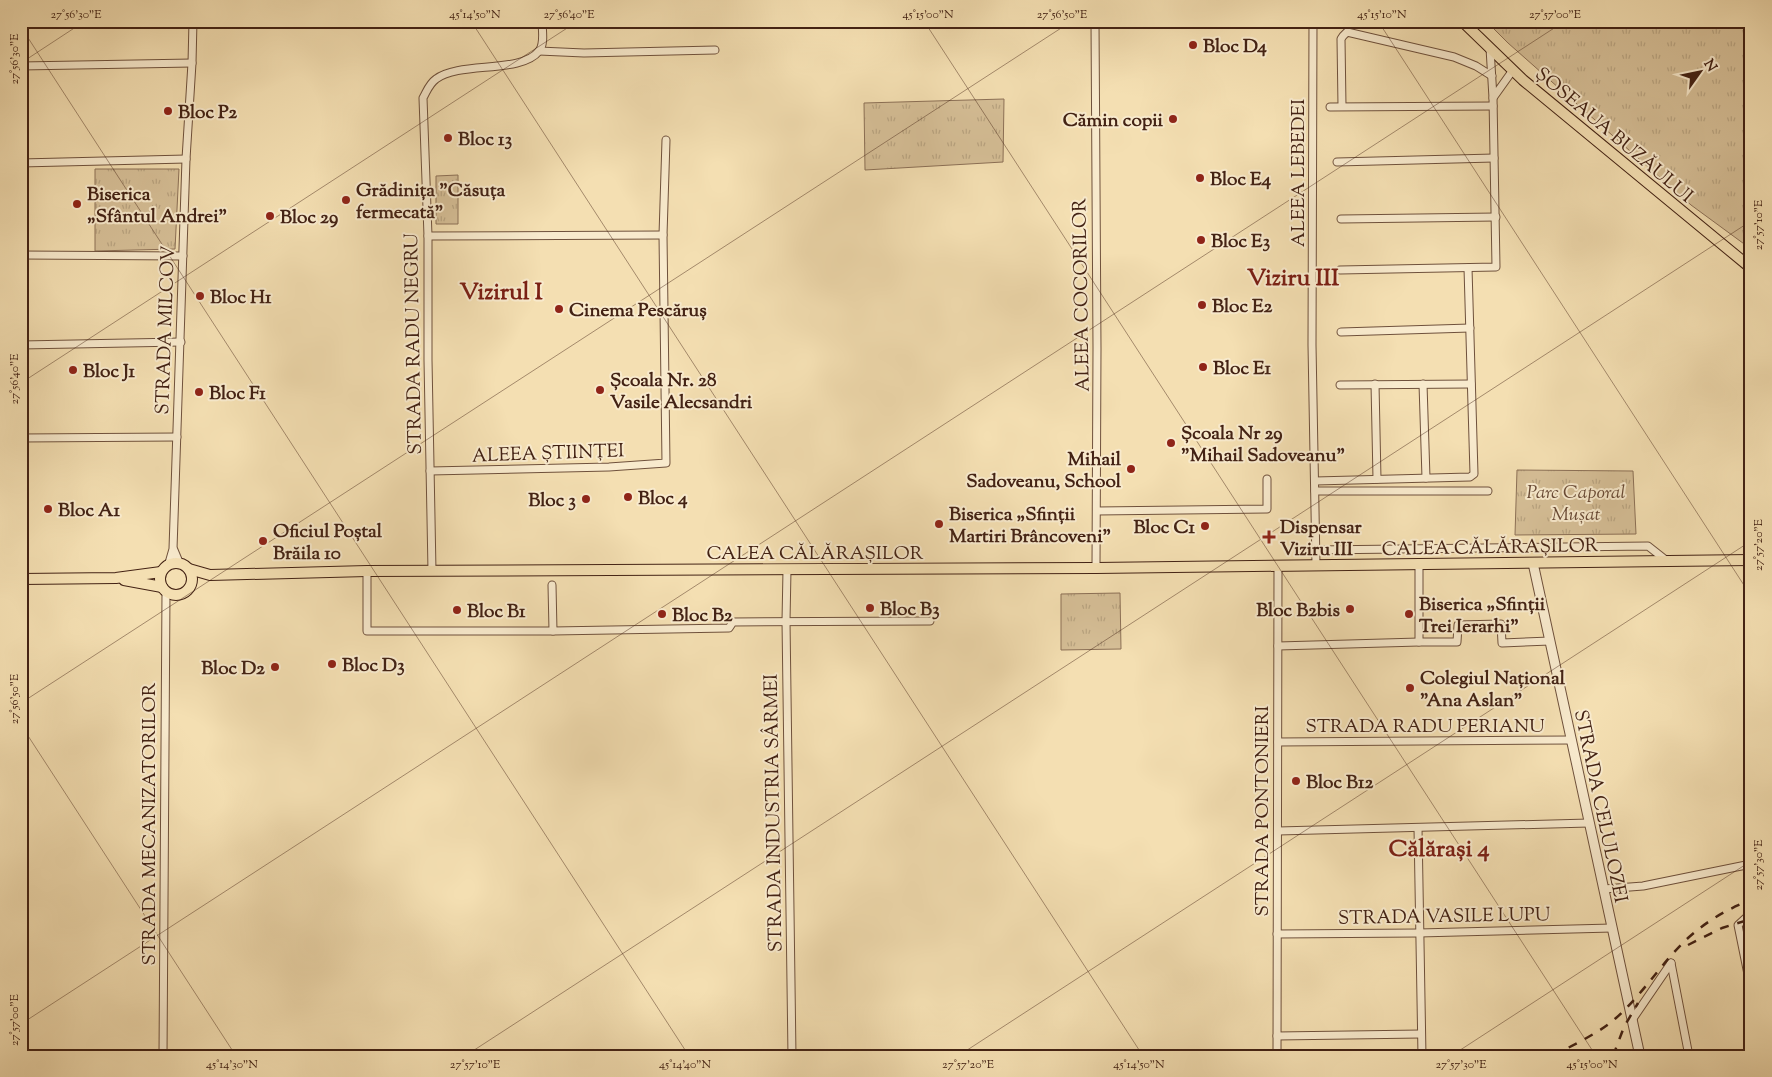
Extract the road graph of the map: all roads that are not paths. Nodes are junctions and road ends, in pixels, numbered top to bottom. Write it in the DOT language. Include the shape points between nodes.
graph roads {
  1 [pos="192,21"];
  2 [pos="542,21"];
  3 [pos="1095,21"];
  4 [pos="1313,21"];
  5 [pos="1462,21"];
  6 [pos="1490,48"];
  7 [pos="715,50"];
  8 [pos="539,51"];
  9 [pos="192,63"];
  10 [pos="21,66"];
  11 [pos="1513,70"];
  12 [pos="1492,76"];
  13 [pos="1493,102"];
  14 [pos="1330,106"];
  15 [pos="1342,106"];
  16 [pos="666,140"];
  17 [pos="1494,158"];
  18 [pos="186,159"];
  19 [pos="1337,162"];
  20 [pos="21,163"];
  21 [pos="1496,217"];
  22 [pos="1341,219"];
  23 [pos="663,235"];
  24 [pos="428,236"];
  25 [pos="21,255"];
  26 [pos="183,256"];
  27 [pos="1468,268"];
  28 [pos="1751,268"];
  29 [pos="1340,270"];
  30 [pos="1470,328"];
  31 [pos="1341,332"];
  32 [pos="181,342"];
  33 [pos="21,345"];
  34 [pos="1375,384"];
  35 [pos="1424,384"];
  36 [pos="1471,384"];
  37 [pos="1340,385"];
  38 [pos="177,437"];
  39 [pos="21,438"];
  40 [pos="430,472"];
  41 [pos="1426,478"];
  42 [pos="1267,479"];
  43 [pos="1377,479"];
  44 [pos="1315,481"];
  45 [pos="1315,491"];
  46 [pos="1488,491"];
  47 [pos="1097,511"];
  48 [pos="1316,550"];
  49 [pos="1751,560"];
  50 [pos="1667,561"];
  51 [pos="174,563"];
  52 [pos="1533,563"];
  53 [pos="1419,564"];
  54 [pos="1316,565"];
  55 [pos="1278,566"];
  56 [pos="1096,568"];
  57 [pos="189,569"];
  58 [pos="787,570"];
  59 [pos="367,571"];
  60 [pos="432,571"];
  61 [pos="161,572"];
  62 [pos="210,576"];
  63 [pos="116,578"];
  64 [pos="21,579"];
  65 [pos="552,585"];
  66 [pos="190,587"];
  67 [pos="164,590"];
  68 [pos="930,620"];
  69 [pos="786,622"];
  70 [pos="553,631"];
  71 [pos="1550,641"];
  72 [pos="1419,642"];
  73 [pos="1278,646"];
  74 [pos="1572,740"];
  75 [pos="1278,742"];
  76 [pos="1589,822"];
  77 [pos="1418,828"];
  78 [pos="1278,831"];
  79 [pos="1751,864"];
  80 [pos="1604,889"];
  81 [pos="1751,913"];
  82 [pos="1612,928"];
  83 [pos="1419,933"];
  84 [pos="1277,934"];
  85 [pos="1751,989"];
  86 [pos="1632,1020"];
  87 [pos="1421,1034"];
  88 [pos="1277,1036"];
  89 [pos="163,1056"];
  90 [pos="792,1056"];
  91 [pos="1277,1056"];
  92 [pos="1422,1056"];
  93 [pos="1640,1056"];
  94 [pos="1689,1056"];
  1 -- 9 [label="street, STRADA MILCOV"];
  2 -- 8 [label="street"];
  3 -- 47 [label="street, ALEEA COCORILOR"];
  4 -- 44 [label="street, ALEEA LEBEDEI"];
  5 -- 6 [label="main road, ȘOSEAUA BUZĂULUI"];
  6 -- 11 [label="main road, ȘOSEAUA BUZĂULUI"];
  6 -- 12 [label="street"];
  7 -- 8 [label="street" via="584,54"];
  8 -- 24 [label="street, STRADA RADU NEGRU" via="526,60 511,64 437,78 429,86 423,98"];
  9 -- 10 [label="street"];
  9 -- 18 [label="street, STRADA MILCOV"];
  11 -- 13 [label="street"];
  11 -- 28 [label="main road, ȘOSEAUA BUZĂULUI"];
  12 -- 13 [label="street"];
  12 -- 15 [label="street" via="1454,57 1347,32 1341,39"];
  13 -- 15 [label="street"];
  13 -- 17 [label="street"];
  14 -- 15 [label="street"];
  16 -- 23 [label="street"];
  17 -- 19 [label="street"];
  17 -- 21 [label="street"];
  18 -- 20 [label="street"];
  18 -- 26 [label="street, STRADA MILCOV"];
  21 -- 22 [label="street"];
  21 -- 27 [label="street" via="1496,268"];
  23 -- 24 [label="street"];
  23 -- 40 [label="street, ALEEA ȘTIINȚEI" via="666,463"];
  24 -- 40 [label="street, STRADA RADU NEGRU"];
  25 -- 26 [label="street"];
  26 -- 32 [label="street, STRADA MILCOV"];
  27 -- 29 [label="street"];
  27 -- 30 [label="street"];
  30 -- 31 [label="street"];
  30 -- 36 [label="street"];
  32 -- 33 [label="street"];
  32 -- 38 [label="street, STRADA MILCOV"];
  34 -- 35 [label="street"];
  34 -- 37 [label="street"];
  34 -- 43 [label="street"];
  35 -- 36 [label="street"];
  35 -- 41 [label="street"];
  36 -- 41 [label="street" via="1474,474 1470,477"];
  38 -- 39 [label="street"];
  38 -- 51 [label="street, STRADA MILCOV"];
  40 -- 60 [label="street, STRADA RADU NEGRU"];
  41 -- 43 [label="street"];
  42 -- 47 [label="street" via="1266,509"];
  43 -- 44 [label="street"];
  44 -- 45 [label="street, ALEEA LEBEDEI"];
  45 -- 46 [label="street"];
  45 -- 48 [label="street, ALEEA LEBEDEI"];
  47 -- 56 [label="street, ALEEA COCORILOR"];
  48 -- 50 [label="street" via="1648,546"];
  48 -- 54 [label="street, ALEEA LEBEDEI"];
  49 -- 50 [label="main road, CALEA CĂLĂRAȘILOR"];
  50 -- 52 [label="main road, CALEA CĂLĂRAȘILOR"];
  51 -- 57 [label="main road"];
  51 -- 61 [label="main road"];
  52 -- 53 [label="main road, CALEA CĂLĂRAȘILOR"];
  52 -- 71 [label="street, STRADA CELULOZEI"];
  53 -- 54 [label="main road, CALEA CĂLĂRAȘILOR"];
  53 -- 72 [label="street"];
  54 -- 55 [label="main road, CALEA CĂLĂRAȘILOR"];
  55 -- 56 [label="main road, CALEA CĂLĂRAȘILOR"];
  55 -- 73 [label="street, STRADA PONTONIERI"];
  56 -- 58 [label="main road, CALEA CĂLĂRAȘILOR"];
  57 -- 62 [label="main road, CALEA CĂLĂRAȘILOR"];
  57 -- 66 [label="main road"];
  58 -- 60 [label="main road, CALEA CĂLĂRAȘILOR"];
  58 -- 69 [label="street, STRADA INDUSTRIA SÂRMEI"];
  59 -- 60 [label="main road, CALEA CĂLĂRAȘILOR"];
  59 -- 62 [label="main road, CALEA CĂLĂRAȘILOR"];
  59 -- 70 [label="street" via="367,631"];
  61 -- 63 [label="main road"];
  61 -- 67 [label="main road"];
  62 -- 66 [label="main road, CALEA CĂLĂRAȘILOR"];
  63 -- 64 [label="main road"];
  63 -- 67 [label="main road"];
  65 -- 70 [label="street"];
  66 -- 67 [label="main road" via="179,595"];
  67 -- 89 [label="street, STRADA MECANIZATORILOR"];
  68 -- 69 [label="street"];
  69 -- 70 [label="street" via="733,622 729,628"];
  69 -- 90 [label="street, STRADA INDUSTRIA SÂRMEI"];
  71 -- 72 [label="street" via="1502,643 1501,624 1458,625 1457,642"];
  71 -- 74 [label="street, STRADA CELULOZEI"];
  72 -- 73 [label="street"];
  73 -- 75 [label="street, STRADA PONTONIERI"];
  74 -- 75 [label="street, STRADA RADU PERIANU"];
  74 -- 76 [label="street, STRADA CELULOZEI"];
  75 -- 78 [label="street, STRADA PONTONIERI"];
  76 -- 77 [label="street"];
  76 -- 80 [label="street, STRADA CELULOZEI"];
  77 -- 78 [label="street"];
  77 -- 83 [label="street"];
  78 -- 84 [label="street, STRADA PONTONIERI"];
  79 -- 80 [label="street" via="1643,886"];
  80 -- 82 [label="street, STRADA CELULOZEI"];
  81 -- 85 [label="street" via="1738,924"];
  82 -- 83 [label="street, STRADA VASILE LUPU"];
  82 -- 86 [label="street, STRADA CELULOZEI"];
  83 -- 84 [label="street, STRADA VASILE LUPU"];
  83 -- 87 [label="street"];
  84 -- 88 [label="street, STRADA PONTONIERI"];
  86 -- 93 [label="street, STRADA CELULOZEI"];
  86 -- 94 [label="street" via="1671,963"];
  87 -- 88 [label="street"];
  87 -- 92 [label="street"];
  88 -- 91 [label="street, STRADA PONTONIERI"];
}
